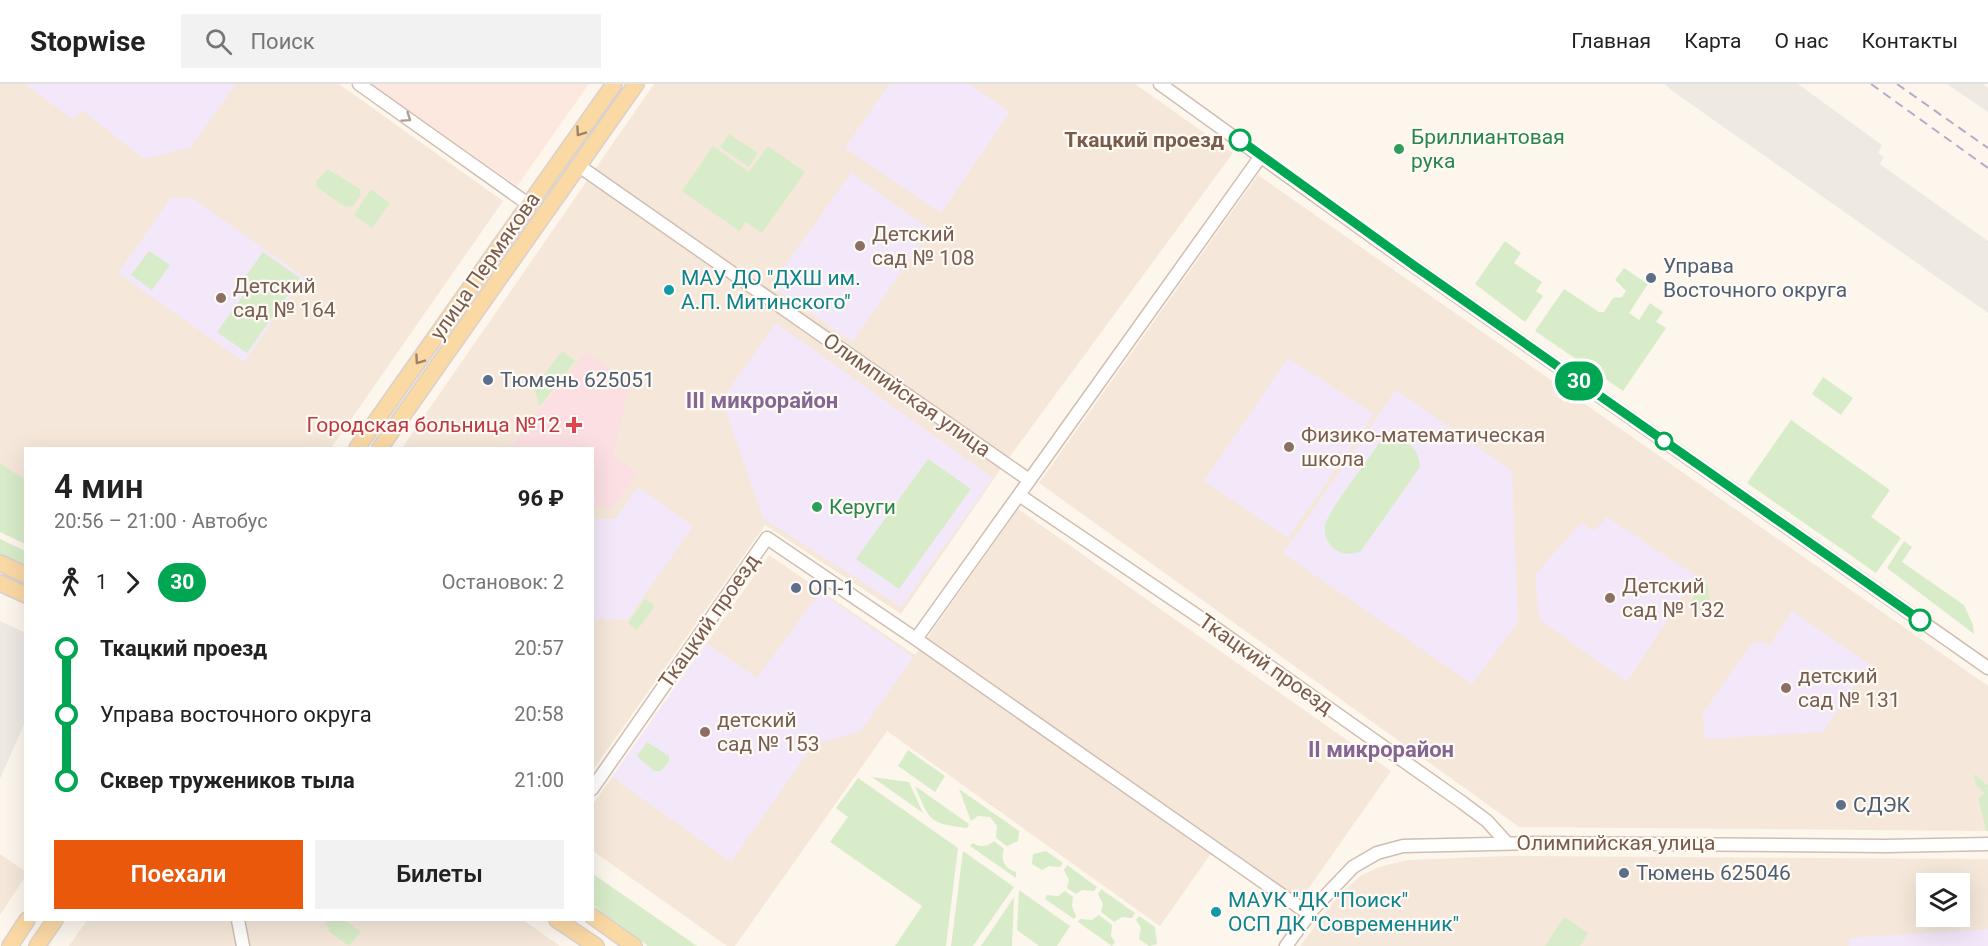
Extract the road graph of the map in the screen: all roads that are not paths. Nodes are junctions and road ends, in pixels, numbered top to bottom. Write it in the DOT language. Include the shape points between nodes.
graph roads {
  1 [pos="359,84"];
  2 [pos="614,84"];
  3 [pos="636,84"];
  4 [pos="1160,84"];
  5 [pos="1261,156"];
  6 [pos="579,166"];
  7 [pos="528,204"];
  8 [pos="358,447"];
  9 [pos="381,447"];
  10 [pos="1029,480"];
  11 [pos="1018,495"];
  12 [pos="0,563"];
  13 [pos="24,574"];
  14 [pos="0,583"];
  15 [pos="24,594"];
  16 [pos="916,639"];
  17 [pos="1988,668"];
  18 [pos="594,786"];
  19 [pos="1506,843"];
  20 [pos="1988,844"];
  21 [pos="1310,914"];
  22 [pos="594,917"];
  23 [pos="26,921"];
  24 [pos="54,921"];
  25 [pos="238,921"];
  26 [pos="558,921"];
  27 [pos="10,946"];
  28 [pos="37,946"];
  29 [pos="243,946"];
  30 [pos="596,946"];
  31 [pos="634,946"];
  32 [pos="1286,946"];
  1 -- 7 [label="street, one-way"];
  2 -- 7 [label="main road, улица Пермякова, one-way"];
  3 -- 6 [label="main road, улица Пермякова"];
  4 -- 5 [label="street"];
  5 -- 10 [label="street"];
  5 -- 17 [label="street"];
  6 -- 9 [label="main road, улица Пермякова"];
  6 -- 10 [label="street, Олимпийская улица"];
  7 -- 8 [label="main road, улица Пермякова, one-way"];
  10 -- 11 [label="street"];
  11 -- 16 [label="street"];
  11 -- 19 [label="street, Ткацкий проезд" via="1214,627 1463,803 1487,821"];
  12 -- 13 [label="main road"];
  14 -- 15 [label="main road"];
  16 -- 18 [label="street, Ткацкий проезд" via="767,538"];
  16 -- 21 [label="street"];
  19 -- 20 [label="street, Олимпийская улица"];
  19 -- 21 [label="street, Олимпийская улица" via="1403,846 1377,853 1353,867"];
  21 -- 32 [label="street, Олимпийская улица"];
  22 -- 31 [label="main road"];
  23 -- 27 [label="main road"];
  24 -- 28 [label="main road"];
  25 -- 29 [label="street"];
  26 -- 30 [label="main road"];
}
